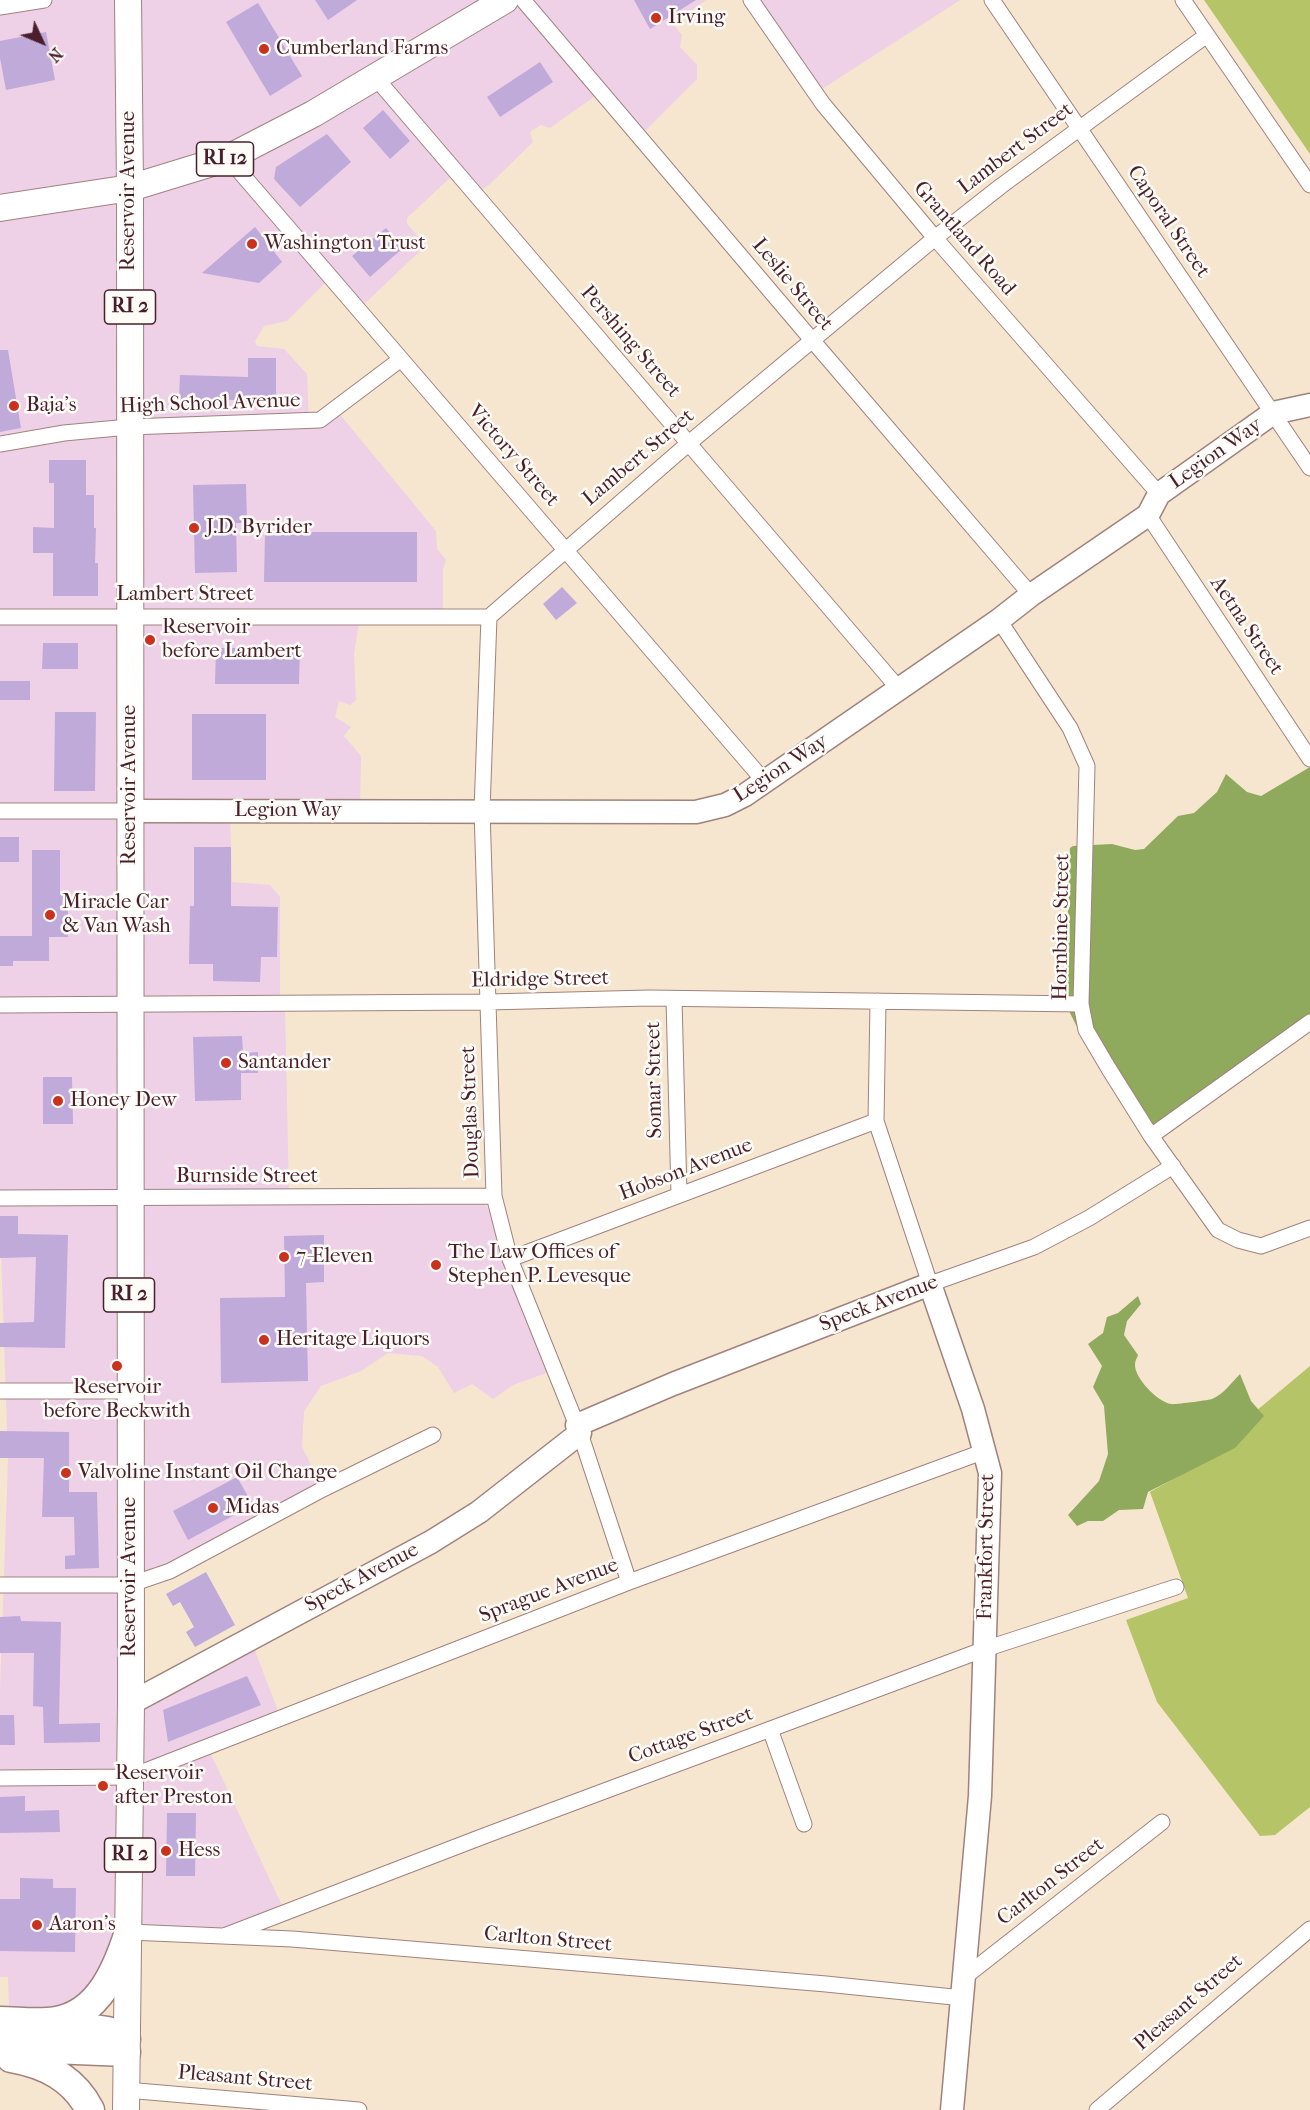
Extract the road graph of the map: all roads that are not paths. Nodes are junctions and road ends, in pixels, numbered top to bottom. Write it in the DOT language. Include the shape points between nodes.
graph roads {
  1 [pos="44,0"];
  2 [pos="128,0"];
  3 [pos="505,0"];
  4 [pos="523,0"];
  5 [pos="751,0"];
  6 [pos="992,0"];
  7 [pos="1183,0"];
  8 [pos="0,7"];
  9 [pos="1207,35"];
  10 [pos="375,77"];
  11 [pos="1079,128"];
  12 [pos="228,158"];
  13 [pos="1310,185"];
  14 [pos="130,188"];
  15 [pos="0,208"];
  16 [pos="934,238"];
  17 [pos="812,340"];
  18 [pos="401,359"];
  19 [pos="1310,405"];
  20 [pos="1273,413"];
  21 [pos="129,427"];
  22 [pos="689,443"];
  23 [pos="0,444"];
  24 [pos="1310,468"];
  25 [pos="1159,494"];
  26 [pos="1148,516"];
  27 [pos="565,549"];
  28 [pos="1031,595"];
  29 [pos="129,616"];
  30 [pos="0,617"];
  31 [pos="489,617"];
  32 [pos="999,620"];
  33 [pos="899,689"];
  34 [pos="1310,759"];
  35 [pos="765,782"];
  36 [pos="482,810"];
  37 [pos="0,811"];
  38 [pos="129,811"];
  39 [pos="674,999"];
  40 [pos="878,1001"];
  41 [pos="488,1002"];
  42 [pos="1081,1004"];
  43 [pos="0,1005"];
  44 [pos="129,1005"];
  45 [pos="1310,1022"];
  46 [pos="876,1121"];
  47 [pos="1151,1136"];
  48 [pos="1173,1166"];
  49 [pos="679,1195"];
  50 [pos="494,1196"];
  51 [pos="0,1198"];
  52 [pos="129,1198"];
  53 [pos="1310,1228"];
  54 [pos="510,1259"];
  55 [pos="930,1284"];
  56 [pos="0,1391"];
  57 [pos="129,1391"];
  58 [pos="578,1429"];
  59 [pos="433,1435"];
  60 [pos="985,1451"];
  61 [pos="629,1582"];
  62 [pos="0,1585"];
  63 [pos="129,1585"];
  64 [pos="1176,1587"];
  65 [pos="985,1649"];
  66 [pos="130,1703"];
  67 [pos="770,1729"];
  68 [pos="130,1777"];
  69 [pos="0,1779"];
  70 [pos="1162,1822"];
  71 [pos="804,1824"];
  72 [pos="1310,1929"];
  73 [pos="129,1932"];
  74 [pos="224,1936"];
  75 [pos="964,1987"];
  76 [pos="0,2021"];
  77 [pos="43,2022"];
  78 [pos="126,2046"];
  79 [pos="0,2047"];
  80 [pos="0,2056"];
  81 [pos="126,2100"];
  82 [pos="90,2110"];
  83 [pos="359,2110"];
  84 [pos="952,2110"];
  85 [pos="1097,2110"];
  1 -- 8 [label="street"];
  2 -- 14 [label="main road, Reservoir Avenue / RI 2"];
  3 -- 10 [label="main road, RI 12"];
  4 -- 17 [label="street, Leslie Street"];
  5 -- 16 [label="street, Grantland Road" via="823,104"];
  6 -- 11 [label="street, Caporal Street"];
  7 -- 9 [label="street"];
  9 -- 11 [label="street, Lambert Street"];
  9 -- 13 [label="street"];
  10 -- 12 [label="main road, RI 12"];
  10 -- 22 [label="street, Pershing Street"];
  11 -- 16 [label="street, Lambert Street"];
  11 -- 20 [label="street, Caporal Street"];
  12 -- 14 [label="main road, RI 12"];
  12 -- 18 [label="street, Victory Street"];
  14 -- 15 [label="main road, RI 12"];
  14 -- 21 [label="main road, Reservoir Avenue / RI 2"];
  16 -- 17 [label="street, Lambert Street"];
  16 -- 25 [label="street, Grantland Road"];
  17 -- 22 [label="street, Lambert Street"];
  17 -- 28 [label="street, Leslie Street"];
  18 -- 21 [label="street, High School Avenue" via="320,420"];
  18 -- 27 [label="street, Victory Street"];
  19 -- 20 [label="street, Legion Way"];
  20 -- 24 [label="street, Caporal Street"];
  20 -- 25 [label="street, Legion Way"];
  21 -- 23 [label="street, High School Avenue"];
  21 -- 29 [label="main road, Reservoir Avenue / RI 2"];
  22 -- 27 [label="street, Lambert Street"];
  22 -- 33 [label="street, Pershing Street"];
  25 -- 26 [label="street, Legion Way"];
  26 -- 28 [label="street, Legion Way"];
  26 -- 34 [label="street, Aetna Street"];
  27 -- 31 [label="street, Lambert Street"];
  27 -- 35 [label="street, Victory Street"];
  28 -- 32 [label="street, Legion Way"];
  29 -- 30 [label="street, Lambert Street"];
  29 -- 31 [label="street, Lambert Street"];
  29 -- 38 [label="main road, Reservoir Avenue / RI 2"];
  31 -- 36 [label="street, Douglas Street"];
  32 -- 33 [label="street, Legion Way"];
  32 -- 42 [label="street, Hornbine Street" via="1070,728 1088,766"];
  33 -- 35 [label="street, Legion Way"];
  35 -- 36 [label="street, Legion Way" via="725,805 696,812"];
  36 -- 38 [label="street, Legion Way"];
  36 -- 41 [label="street, Douglas Street"];
  37 -- 38 [label="street, Legion Way"];
  38 -- 44 [label="main road, Reservoir Avenue / RI 2"];
  39 -- 40 [label="street, Eldridge Street"];
  39 -- 41 [label="street, Eldridge Street"];
  39 -- 49 [label="street, Somar Street"];
  40 -- 42 [label="street, Eldridge Street"];
  40 -- 46 [label="street, Frankfort Street"];
  41 -- 44 [label="street, Eldridge Street"];
  41 -- 50 [label="street, Douglas Street"];
  42 -- 47 [label="street, Hornbine Street" via="1086,1030"];
  43 -- 44 [label="street, Eldridge Street"];
  44 -- 52 [label="main road, Reservoir Avenue / RI 2"];
  45 -- 47 [label="street"];
  46 -- 49 [label="street, Hobson Avenue"];
  46 -- 55 [label="street, Frankfort Street"];
  47 -- 48 [label="street, Hornbine Street"];
  48 -- 53 [label="street, Hornbine Street" via="1218,1230 1238,1240 1261,1246"];
  48 -- 55 [label="street, Speck Avenue" via="1034,1247"];
  49 -- 54 [label="street, Hobson Avenue"];
  50 -- 52 [label="street, Burnside Street"];
  50 -- 54 [label="street, Douglas Street"];
  51 -- 52 [label="street, Burnside Street"];
  52 -- 57 [label="main road, Reservoir Avenue / RI 2"];
  54 -- 58 [label="street, Douglas Street"];
  55 -- 58 [label="street, Speck Avenue" via="684,1380"];
  55 -- 60 [label="street, Frankfort Street"];
  56 -- 57 [label="street"];
  57 -- 63 [label="main road, Reservoir Avenue / RI 2"];
  58 -- 61 [label="street, Douglas Street"];
  58 -- 66 [label="street, Speck Avenue" via="479,1512 431,1542"];
  59 -- 63 [label="street" via="170,1571"];
  60 -- 61 [label="street, Sprague Avenue"];
  60 -- 65 [label="street, Frankfort Street" via="990,1473"];
  61 -- 68 [label="street, Sprague Avenue"];
  62 -- 63 [label="street"];
  63 -- 66 [label="main road, Reservoir Avenue / RI 2"];
  64 -- 65 [label="street, Cottage Street"];
  65 -- 67 [label="street, Cottage Street"];
  65 -- 75 [label="street, Frankfort Street" via="980,1796"];
  66 -- 68 [label="main road, Reservoir Avenue / RI 2"];
  67 -- 71 [label="street"];
  67 -- 74 [label="street, Cottage Street"];
  68 -- 69 [label="street"];
  68 -- 73 [label="main road, Reservoir Avenue / RI 2"];
  70 -- 75 [label="street, Carlton Street"];
  72 -- 85 [label="street, Pleasant Street"];
  73 -- 74 [label="street, Carlton Street"];
  73 -- 77 [label="highway" via="115,1971 97,1998 71,2017"];
  73 -- 78 [label="main road, Reservoir Avenue / RI 2"];
  74 -- 75 [label="street, Carlton Street" via="814,1983"];
  75 -- 84 [label="street, Frankfort Street"];
  76 -- 77 [label="highway"];
  77 -- 78 [label="highway" via="99,2029"];
  78 -- 79 [label="highway"];
  78 -- 81 [label="main road, Reservoir Avenue / RI 2"];
  80 -- 82 [label="highway" via="37,2064 58,2074 77,2089"];
  81 -- 83 [label="street, Pleasant Street"];
}
